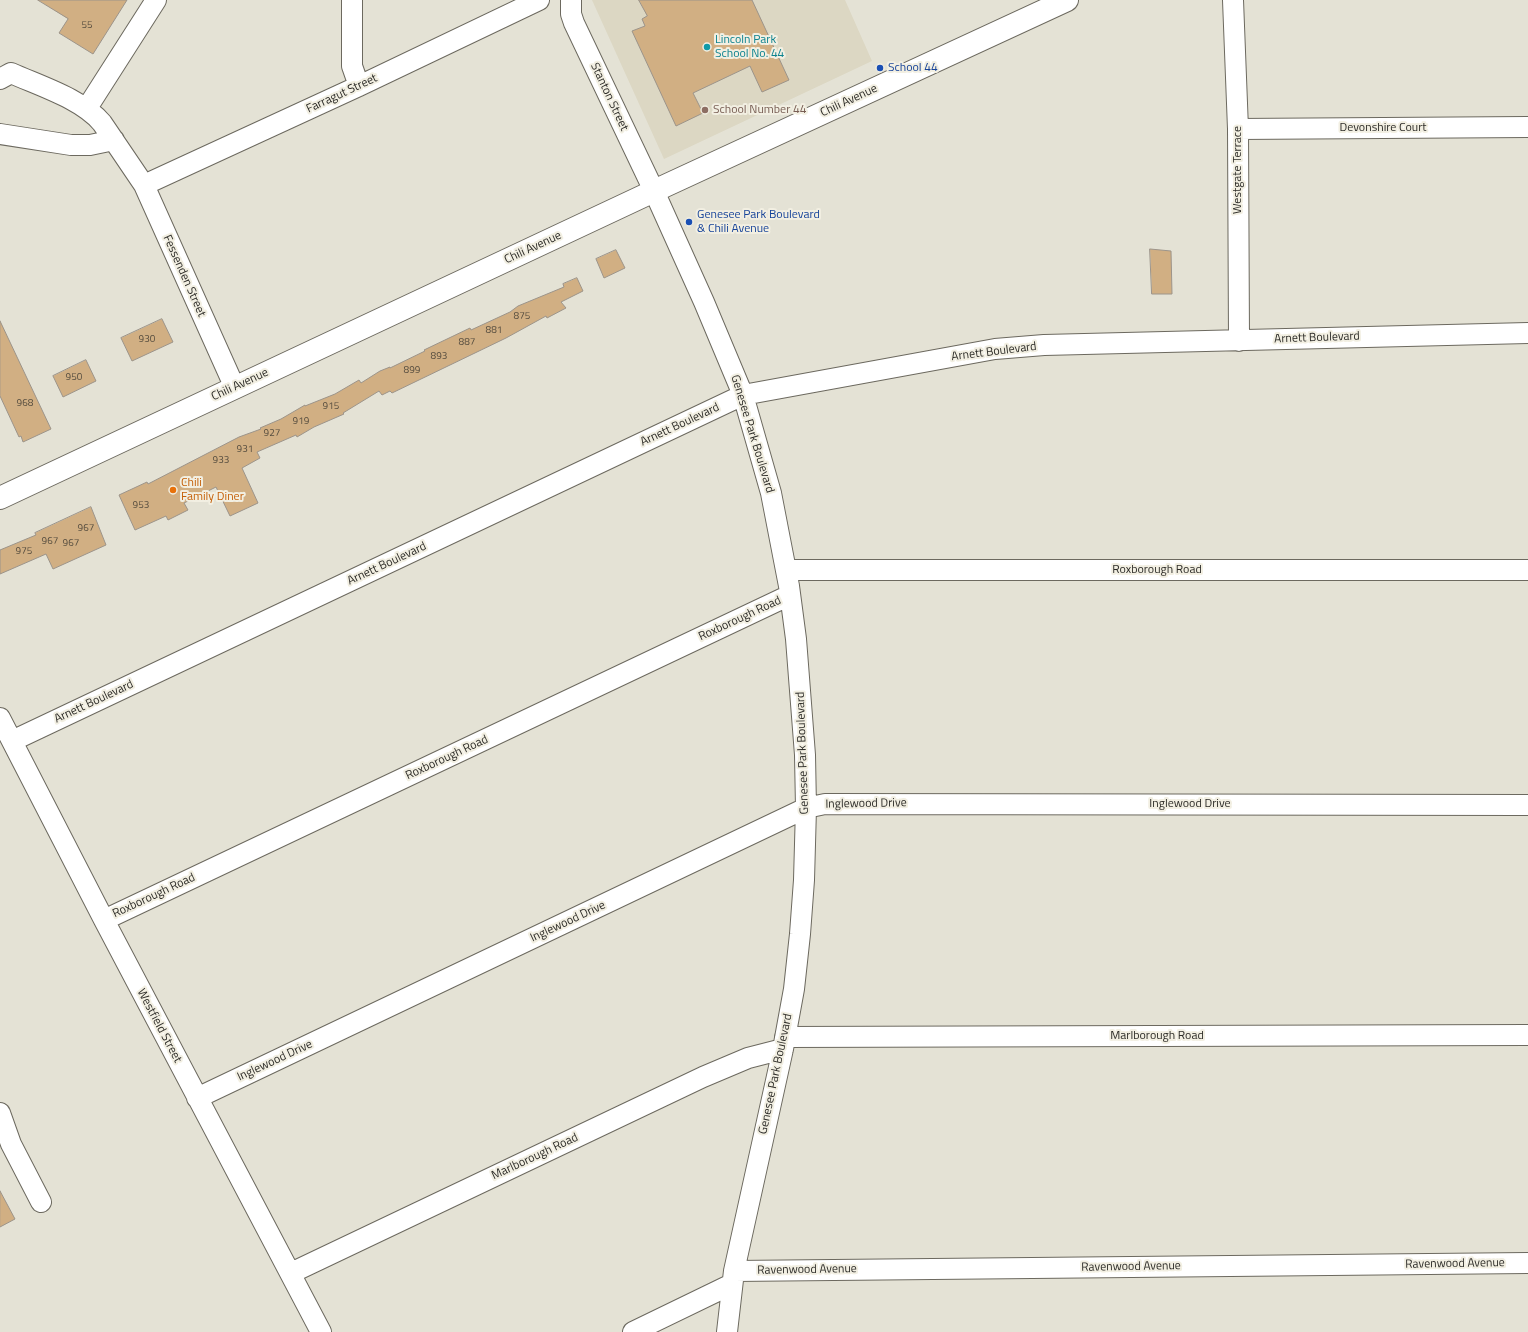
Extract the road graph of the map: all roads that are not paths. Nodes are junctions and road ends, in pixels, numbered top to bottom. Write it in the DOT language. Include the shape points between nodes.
graph roads {
  1 [pos="156,0"];
  2 [pos="352,0"];
  3 [pos="539,0"];
  4 [pos="571,0"];
  5 [pos="1067,0"];
  6 [pos="1233,0"];
  7 [pos="0,79"];
  8 [pos="359,86"];
  9 [pos="87,108"];
  10 [pos="1528,127"];
  11 [pos="1238,129"];
  12 [pos="0,134"];
  13 [pos="114,140"];
  14 [pos="144,185"];
  15 [pos="654,191"];
  16 [pos="1528,333"];
  17 [pos="1238,341"];
  18 [pos="235,388"];
  19 [pos="743,395"];
  20 [pos="0,498"];
  21 [pos="786,570"];
  22 [pos="1528,570"];
  23 [pos="790,595"];
  24 [pos="0,718"];
  25 [pos="12,741"];
  26 [pos="1528,805"];
  27 [pos="806,808"];
  28 [pos="104,920"];
  29 [pos="1528,1035"];
  30 [pos="784,1043"];
  31 [pos="197,1098"];
  32 [pos="0,1113"];
  33 [pos="41,1202"];
  34 [pos="1528,1263"];
  35 [pos="290,1273"];
  36 [pos="733,1278"];
  37 [pos="321,1332"];
  38 [pos="633,1332"];
  39 [pos="727,1332"];
  1 -- 9 [label="street"];
  2 -- 8 [label="street" via="352,66"];
  3 -- 8 [label="street, Farragut Street"];
  4 -- 15 [label="street, Stanton Street" via="574,23"];
  5 -- 15 [label="main road, Chili Avenue"];
  6 -- 11 [label="street, Westgate Terrace"];
  7 -- 9 [label="street, Fessenden Street" via="11,73"];
  8 -- 14 [label="street, Farragut Street"];
  9 -- 13 [label="street, Fessenden Street" via="95,114"];
  10 -- 11 [label="street, Devonshire Court"];
  11 -- 17 [label="street, Westgate Terrace"];
  12 -- 13 [label="street" via="72,145 90,145"];
  13 -- 14 [label="street, Fessenden Street"];
  14 -- 18 [label="street, Fessenden Street"];
  15 -- 18 [label="main road, Chili Avenue"];
  15 -- 19 [label="street, Genesee Park Boulevard"];
  16 -- 17 [label="street, Arnett Boulevard"];
  17 -- 19 [label="street, Arnett Boulevard" via="1044,345 995,349"];
  18 -- 20 [label="main road, Chili Avenue"];
  19 -- 21 [label="street, Genesee Park Boulevard" via="771,493"];
  19 -- 25 [label="street, Arnett Boulevard"];
  21 -- 22 [label="street, Roxborough Road"];
  21 -- 23 [label="street, Genesee Park Boulevard"];
  23 -- 27 [label="street, Genesee Park Boulevard" via="800,685"];
  23 -- 28 [label="street, Roxborough Road"];
  24 -- 25 [label="street, Westfield Street"];
  25 -- 28 [label="street, Westfield Street"];
  26 -- 27 [label="street, Inglewood Drive" via="825,804"];
  27 -- 30 [label="street, Genesee Park Boulevard" via="800,934 794,989"];
  27 -- 31 [label="street, Inglewood Drive"];
  28 -- 31 [label="street, Westfield Street"];
  29 -- 30 [label="street, Marlborough Road"];
  30 -- 35 [label="street, Marlborough Road" via="703,1077"];
  30 -- 36 [label="street, Genesee Park Boulevard"];
  31 -- 35 [label="street, Westfield Street"];
  32 -- 33 [label="street" via="11,1144"];
  34 -- 36 [label="street, Ravenwood Avenue"];
  35 -- 37 [label="street, Westfield Street"];
  36 -- 38 [label="street, Ravenwood Avenue"];
  36 -- 39 [label="street, Genesee Park Boulevard"];
}
